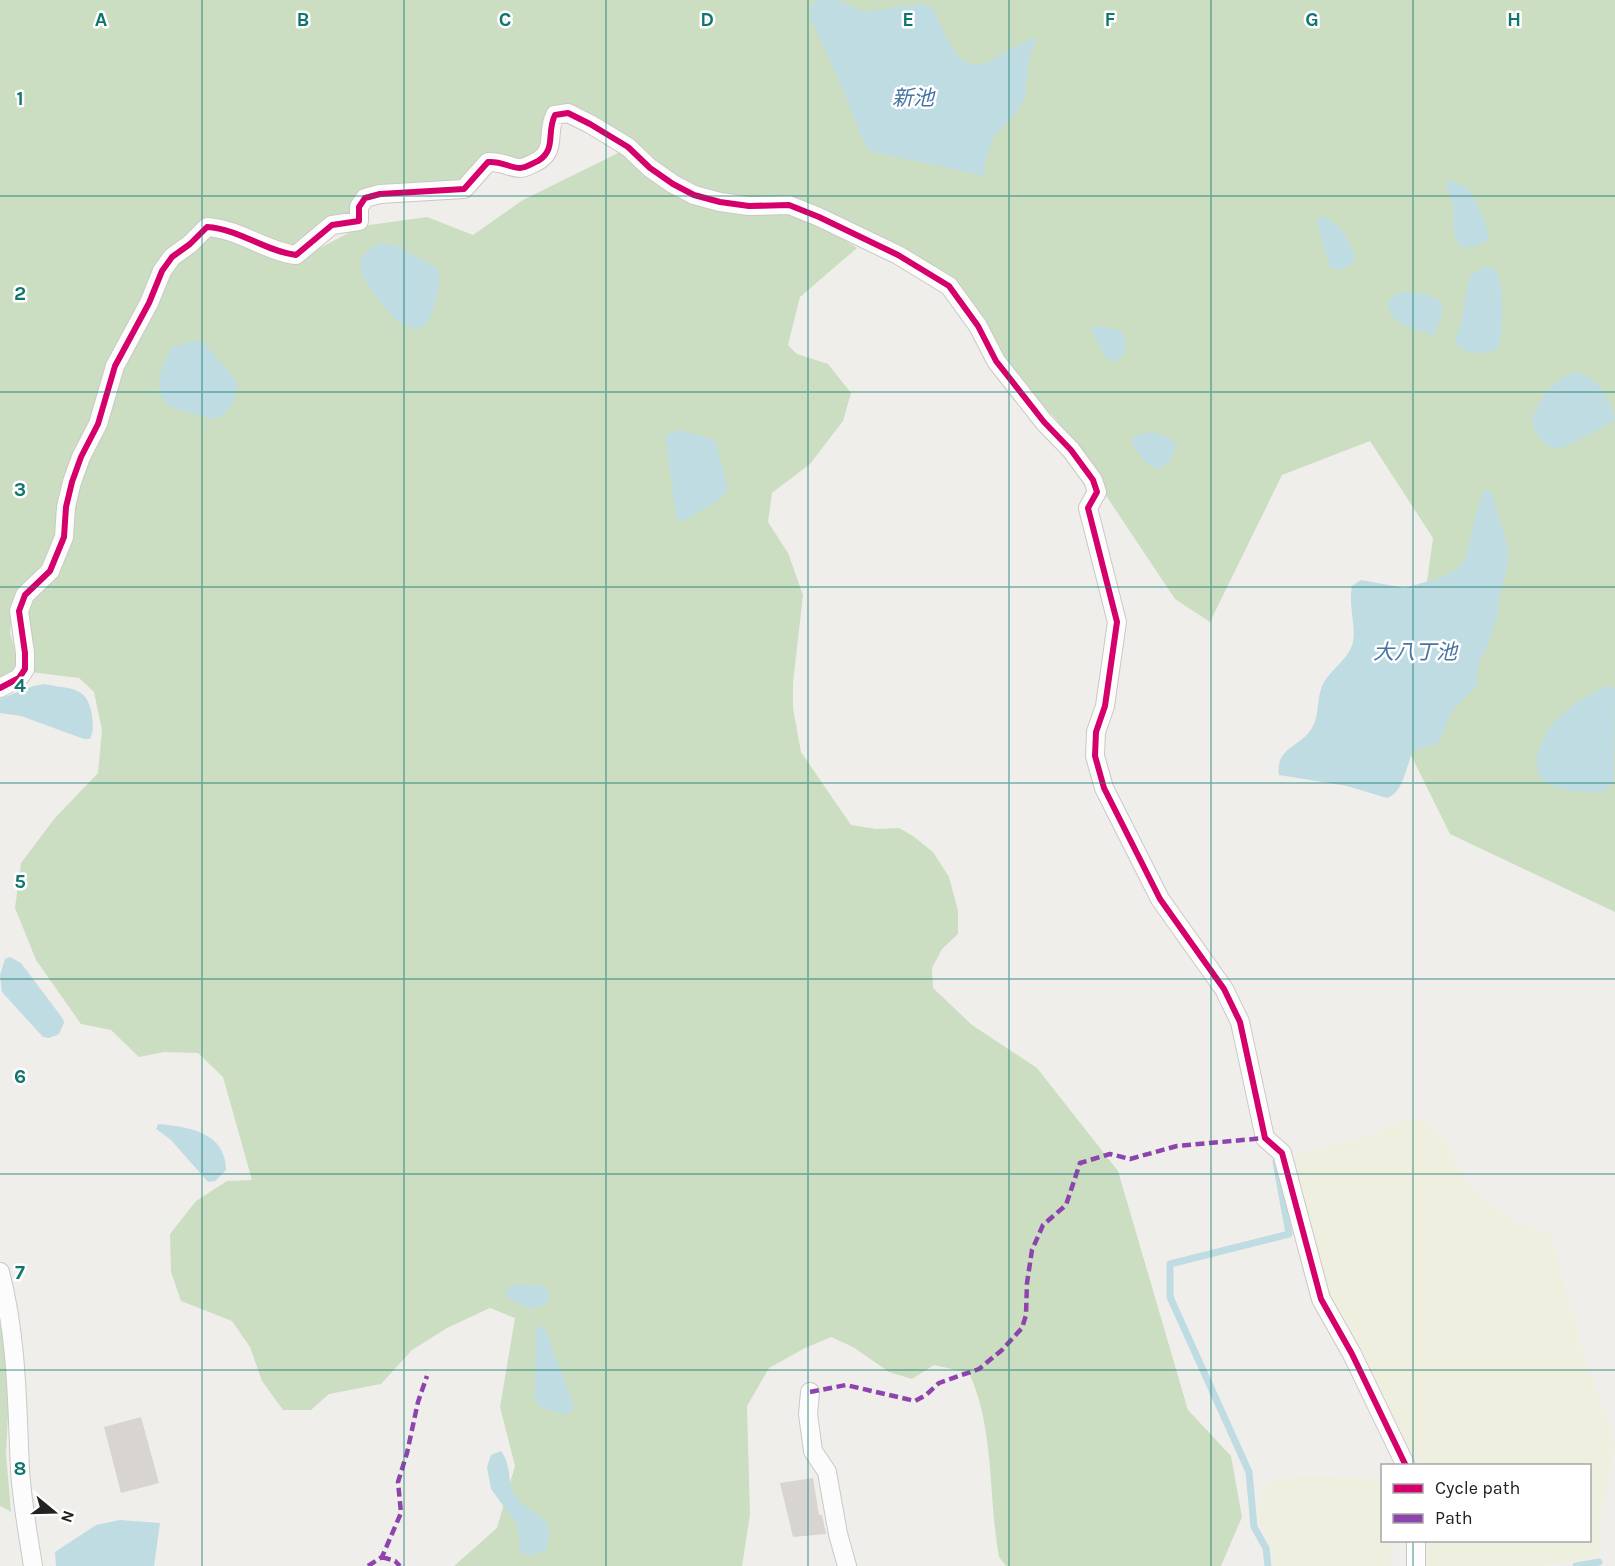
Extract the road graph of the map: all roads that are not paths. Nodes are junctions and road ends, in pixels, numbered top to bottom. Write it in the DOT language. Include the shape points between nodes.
graph roads {
  1 [pos="0,688"];
  2 [pos="0,1272"];
  3 [pos="810,1392"];
  4 [pos="1405,1464"];
  5 [pos="1416,1542"];
  6 [pos="33,1566"];
  7 [pos="847,1566"];
  8 [pos="1416,1566"];
  1 -- 4 [label="street" via="19,678 25,669 19,611 24,595 50,571 64,537 72,482 98,424 115,366 162,271 207,226 224,228 296,255 332,225 359,221 359,207 365,198 464,189 488,162 499,161 519,168 531,164 546,155 555,115 568,113 628,147 650,168 694,195 749,206 789,206 898,255 949,286 978,326 996,361 1093,480 1097,492 1088,508 1117,622 1105,706 1096,732 1095,756 1104,788 1160,899 1224,989 1240,1022 1265,1138 1282,1153 1320,1299 1352,1354"];
  2 -- 6 [label="street" via="12,1327 20,1472"];
  3 -- 7 [label="street" via="808,1414 813,1451 827,1472"];
  5 -- 8 [label="street"];
}
